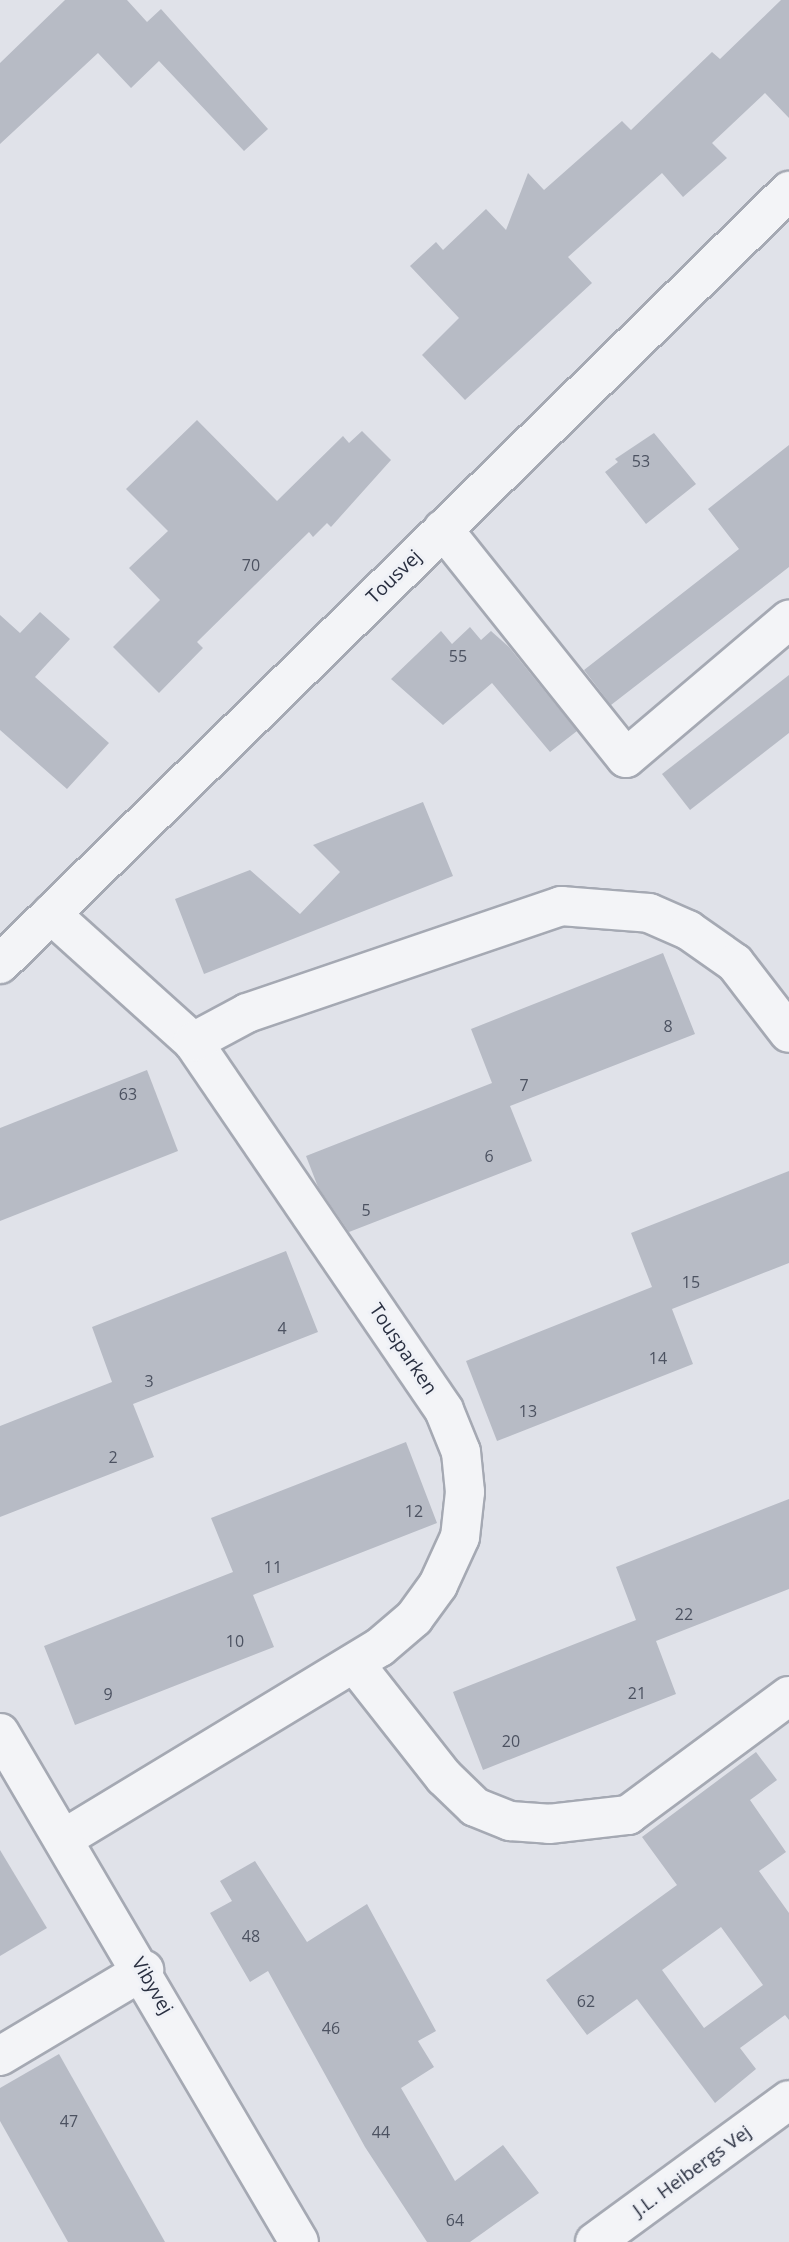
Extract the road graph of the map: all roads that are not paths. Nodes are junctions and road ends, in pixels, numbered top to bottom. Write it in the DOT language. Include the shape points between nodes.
graph roads {
  1 [pos="789,191"];
  2 [pos="443,529"];
  3 [pos="789,620"];
  4 [pos="51,914"];
  5 [pos="0,964"];
  6 [pos="789,1033"];
  7 [pos="193,1042"];
  8 [pos="355,1664"];
  9 [pos="789,1696"];
  10 [pos="0,1733"];
  11 [pos="64,1838"];
  12 [pos="144,1970"];
  13 [pos="0,2056"];
  14 [pos="789,2100"];
  15 [pos="299,2242"];
  16 [pos="594,2242"];
  1 -- 2 [label="street, Tousvej"];
  2 -- 3 [label="street" via="626,758"];
  2 -- 4 [label="street, Tousvej"];
  4 -- 5 [label="street, Tousvej"];
  4 -- 7 [label="street, Tousparken"];
  6 -- 7 [label="street" via="735,963 688,930 649,914 561,906 247,1013"];
  7 -- 8 [label="street, Tousparken" via="444,1410 461,1452 465,1492 460,1536 438,1585 414,1618"];
  8 -- 9 [label="street" via="444,1777 475,1807 510,1821 549,1824 628,1815"];
  8 -- 11 [label="street, Tousparken"];
  10 -- 11 [label="street, Vibyvej"];
  11 -- 12 [label="street, Vibyvej"];
  12 -- 13 [label="street"];
  12 -- 15 [label="street, Vibyvej"];
  14 -- 16 [label="street, J.L. Heibergs Vej"];
}
